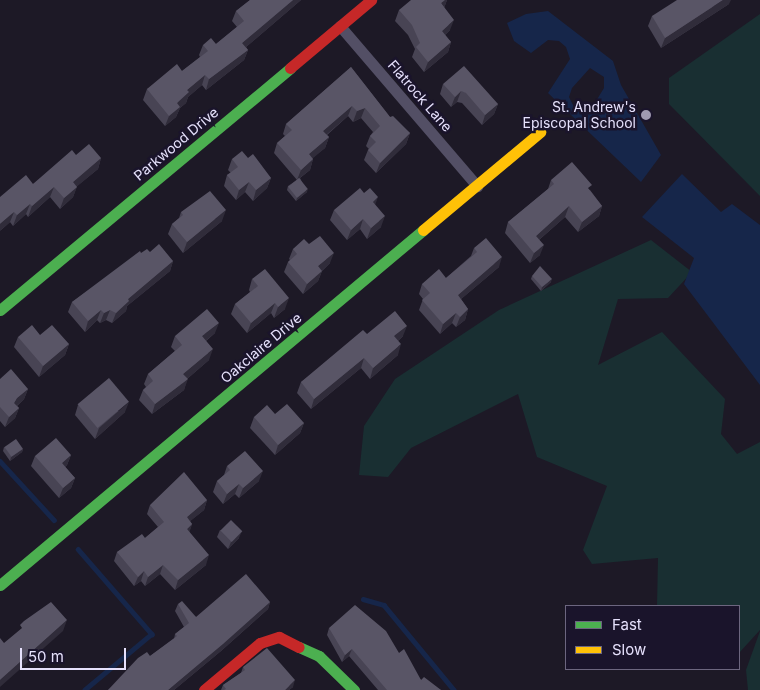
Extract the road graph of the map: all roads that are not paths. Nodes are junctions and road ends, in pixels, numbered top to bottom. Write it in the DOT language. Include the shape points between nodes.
graph roads {
  1 [pos="371,0"];
  2 [pos="340,26"];
  3 [pos="540,132"];
  4 [pos="477,186"];
  5 [pos="0,310"];
  6 [pos="0,585"];
  7 [pos="204,690"];
  8 [pos="354,690"];
  1 -- 2 [label="street, Parkwood Drive"];
  2 -- 4 [label="street, Flatrock Lane"];
  2 -- 5 [label="street, Parkwood Drive"];
  3 -- 4 [label="street, Oakclaire Drive"];
  4 -- 6 [label="street, Oakclaire Drive"];
  7 -- 8 [label="street" via="260,643 278,637 319,656"];
}
